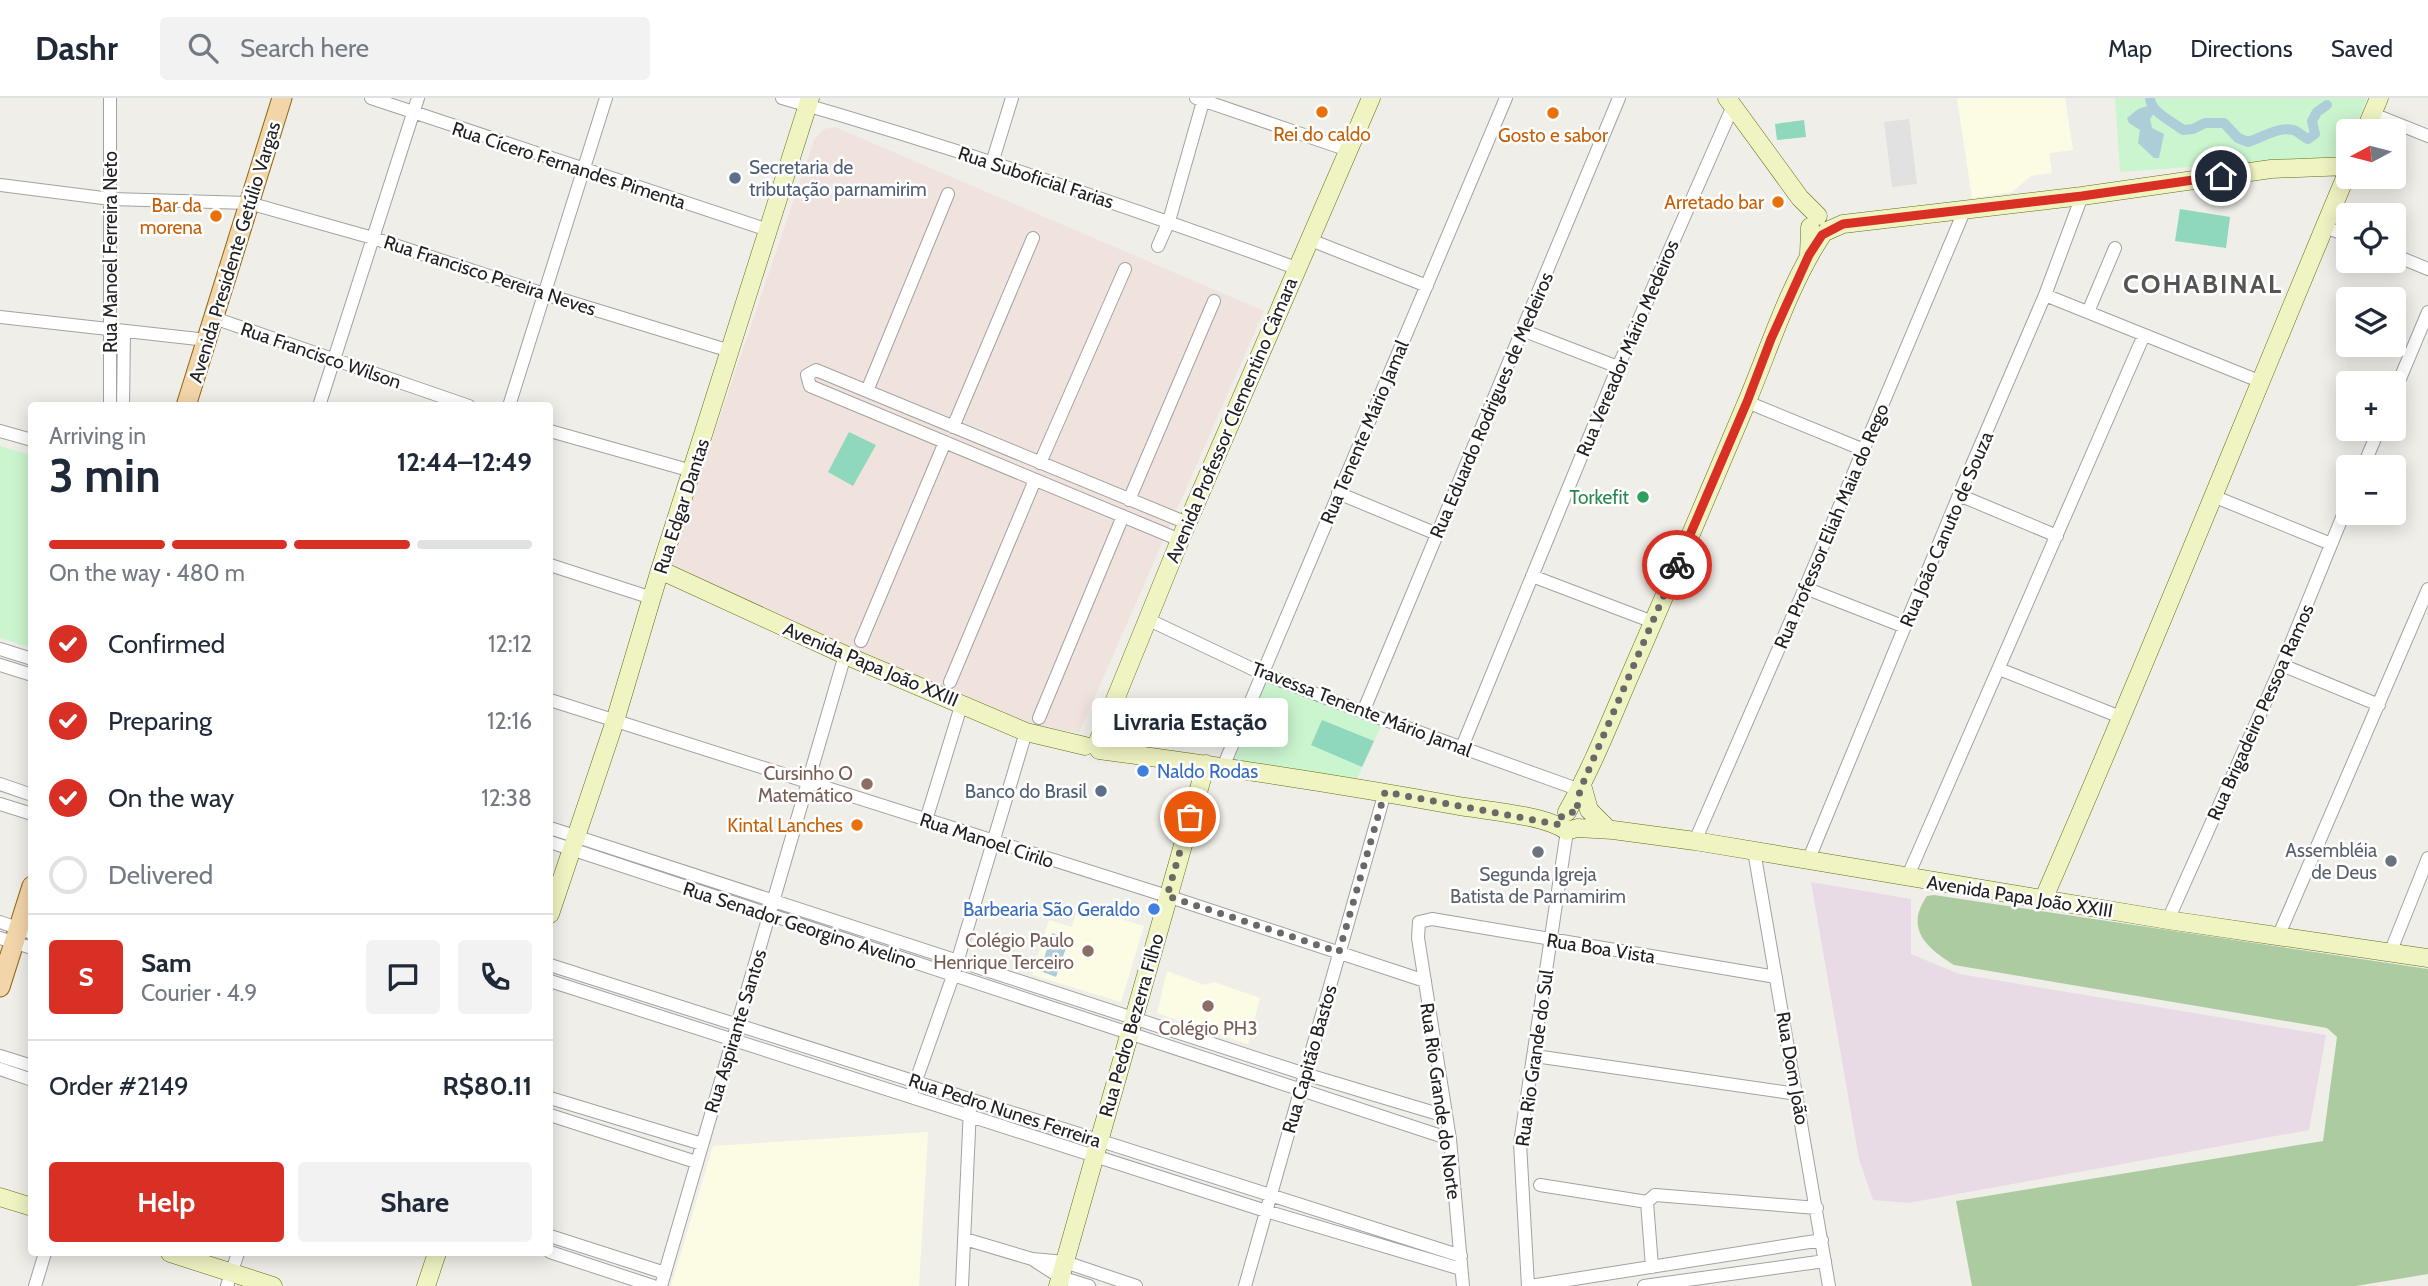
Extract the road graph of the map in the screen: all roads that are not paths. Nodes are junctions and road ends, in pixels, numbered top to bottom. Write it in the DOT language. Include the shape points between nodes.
graph roads {
  1 [pos="110,98"];
  2 [pos="282,98"];
  3 [pos="371,98"];
  4 [pos="418,98"];
  5 [pos="606,98"];
  6 [pos="782,98"];
  7 [pos="1012,98"];
  8 [pos="1371,98"];
  9 [pos="1506,98"];
  10 [pos="1619,98"];
  11 [pos="1201,99"];
  12 [pos="809,102"];
  13 [pos="1730,102"];
  14 [pos="2376,106"];
  15 [pos="413,113"];
  16 [pos="2428,136"];
  17 [pos="1348,149"];
  18 [pos="992,163"];
  19 [pos="2336,168"];
  20 [pos="583,170"];
  21 [pos="0,185"];
  22 [pos="2340,189"];
  23 [pos="948,194"];
  24 [pos="2082,196"];
  25 [pos="111,198"];
  26 [pos="249,203"];
  27 [pos="1965,209"];
  28 [pos="1169,221"];
  29 [pos="1823,225"];
  30 [pos="2325,227"];
  31 [pos="768,230"];
  32 [pos="2336,231"];
  33 [pos="373,238"];
  34 [pos="1033,238"];
  35 [pos="1308,239"];
  36 [pos="1158,246"];
  37 [pos="2115,248"];
  38 [pos="2406,260"];
  39 [pos="1296,268"];
  40 [pos="1125,269"];
  41 [pos="2428,269"];
  42 [pos="1427,286"];
  43 [pos="544,294"];
  44 [pos="2045,295"];
  45 [pos="1214,301"];
  46 [pos="2088,312"];
  47 [pos="2428,312"];
  48 [pos="0,317"];
  49 [pos="214,318"];
  50 [pos="1522,330"];
  51 [pos="118,331"];
  52 [pos="2144,335"];
  53 [pos="207,340"];
  54 [pos="730,351"];
  55 [pos="334,359"];
  56 [pos="1618,367"];
  57 [pos="2403,371"];
  58 [pos="831,377"];
  59 [pos="2259,382"];
  60 [pos="867,391"];
  61 [pos="825,392"];
  62 [pos="110,402"];
  63 [pos="123,402"];
  64 [pos="187,402"];
  65 [pos="320,402"];
  66 [pos="458,402"];
  67 [pos="510,402"];
  68 [pos="1747,402"];
  69 [pos="918,412"];
  70 [pos="953,427"];
  71 [pos="911,428"];
  72 [pos="0,430"];
  73 [pos="553,432"];
  74 [pos="28,439"];
  75 [pos="945,442"];
  76 [pos="1005,448"];
  77 [pos="1864,450"];
  78 [pos="1041,463"];
  79 [pos="998,464"];
  80 [pos="692,471"];
  81 [pos="1035,480"];
  82 [pos="1095,485"];
  83 [pos="1338,493"];
  84 [pos="1959,495"];
  85 [pos="2213,496"];
  86 [pos="1129,500"];
  87 [pos="1088,502"];
  88 [pos="1123,516"];
  89 [pos="2339,525"];
  90 [pos="1183,532"];
  91 [pos="1437,534"];
  92 [pos="2057,536"];
  93 [pos="2331,544"];
  94 [pos="553,566"];
  95 [pos="660,570"];
  96 [pos="1532,576"];
  97 [pos="1805,588"];
  98 [pos="2428,591"];
  99 [pos="652,598"];
  100 [pos="1147,619"];
  101 [pos="1653,622"];
  102 [pos="1905,627"];
  103 [pos="861,641"];
  104 [pos="0,649"];
  105 [pos="845,655"];
  106 [pos="28,658"];
  107 [pos="0,665"];
  108 [pos="2282,665"];
  109 [pos="1999,669"];
  110 [pos="1261,673"];
  111 [pos="28,674"];
  112 [pos="950,682"];
  113 [pos="553,701"];
  114 [pos="962,704"];
  115 [pos="2379,705"];
  116 [pos="1363,712"];
  117 [pos="1039,718"];
  118 [pos="2123,718"];
  119 [pos="615,721"];
  120 [pos="1026,732"];
  121 [pos="1094,747"];
  122 [pos="1462,747"];
  123 [pos="1214,765"];
  124 [pos="807,781"];
  125 [pos="0,785"];
  126 [pos="1581,788"];
  127 [pos="1385,792"];
  128 [pos="28,794"];
  129 [pos="0,804"];
  130 [pos="28,813"];
  131 [pos="926,820"];
  132 [pos="1570,820"];
  133 [pos="1610,829"];
  134 [pos="553,830"];
  135 [pos="991,841"];
  136 [pos="1695,841"];
  137 [pos="553,842"];
  138 [pos="573,842"];
  139 [pos="1754,851"];
  140 [pos="2428,858"];
  141 [pos="1808,861"];
  142 [pos="1907,878"];
  143 [pos="1167,896"];
  144 [pos="28,898"];
  145 [pos="2043,900"];
  146 [pos="553,905"];
  147 [pos="773,908"];
  148 [pos="1425,920"];
  149 [pos="2168,920"];
  150 [pos="16,935"];
  151 [pos="2278,937"];
  152 [pos="1550,940"];
  153 [pos="1339,952"];
  154 [pos="2390,953"];
  155 [pos="2428,958"];
  156 [pos="957,959"];
  157 [pos="553,966"];
  158 [pos="953,976"];
  159 [pos="1776,977"];
  160 [pos="1425,981"];
  161 [pos="553,982"];
  162 [pos="0,988"];
  163 [pos="737,1023"];
  164 [pos="1131,1025"];
  165 [pos="731,1040"];
  166 [pos="0,1056"];
  167 [pos="1535,1056"];
  168 [pos="28,1065"];
  169 [pos="0,1069"];
  170 [pos="1305,1074"];
  171 [pos="28,1079"];
  172 [pos="915,1082"];
  173 [pos="1300,1090"];
  174 [pos="1797,1094"];
  175 [pos="911,1097"];
  176 [pos="553,1099"];
  177 [pos="971,1101"];
  178 [pos="969,1115"];
  179 [pos="553,1116"];
  180 [pos="1446,1116"];
  181 [pos="1450,1139"];
  182 [pos="702,1144"];
  183 [pos="1096,1148"];
  184 [pos="1163,1160"];
  185 [pos="696,1161"];
  186 [pos="1158,1176"];
  187 [pos="1540,1185"];
  188 [pos="1270,1195"];
  189 [pos="0,1197"];
  190 [pos="1647,1202"];
  191 [pos="28,1206"];
  192 [pos="1817,1208"];
  193 [pos="1266,1211"];
  194 [pos="1379,1230"];
  195 [pos="553,1237"];
  196 [pos="965,1239"];
  197 [pos="1822,1240"];
  198 [pos="1375,1243"];
  199 [pos="553,1253"];
  200 [pos="44,1256"];
  201 [pos="177,1256"];
  202 [pos="237,1256"];
  203 [pos="436,1256"];
  204 [pos="1825,1261"];
  205 [pos="1461,1263"];
  206 [pos="1652,1268"];
  207 [pos="665,1273"];
  208 [pos="1061,1275"];
  209 [pos="230,1280"];
  210 [pos="1725,1280"];
  211 [pos="35,1286"];
  212 [pos="273,1286"];
  213 [pos="426,1286"];
  214 [pos="653,1286"];
  215 [pos="661,1286"];
  216 [pos="962,1286"];
  217 [pos="1089,1286"];
  218 [pos="1136,1286"];
  219 [pos="1245,1286"];
  220 [pos="1463,1286"];
  221 [pos="1529,1286"];
  222 [pos="1644,1286"];
  223 [pos="1829,1286"];
  1 -- 25 [label="street, Rua Manoel Ferreira Neto"];
  2 -- 26 [label="main road, Avenida Presidente Getúlio Vargas"];
  3 -- 15 [label="street, Rua Cícero Fernandes Pimenta"];
  4 -- 15 [label="street"];
  5 -- 20 [label="street"];
  6 -- 12 [label="street, Rua Suboficial Farias"];
  7 -- 18 [label="street"];
  8 -- 17 [label="main road, Avenida Professor Clementino Câmara"];
  9 -- 42 [label="street, Rua Tenente Mário Jamal"];
  10 -- 50 [label="street, Rua Eduardo Rodrigues de Medeiros"];
  11 -- 17 [label="street"];
  11 -- 28 [label="street"];
  12 -- 18 [label="street, Rua Suboficial Farias"];
  12 -- 31 [label="main road, Rua Edgar Dantas"];
  13 -- 29 [label="main road"];
  13 -- 56 [label="street, Rua Vereador Mário Medeiros"];
  14 -- 16 [label="street"];
  15 -- 20 [label="street, Rua Cícero Fernandes Pimenta"];
  15 -- 33 [label="street"];
  17 -- 35 [label="main road, Avenida Professor Clementino Câmara"];
  18 -- 28 [label="street, Rua Suboficial Farias"];
  19 -- 24 [label="main road" via="2271,169"];
  20 -- 31 [label="street, Rua Cícero Fernandes Pimenta"];
  20 -- 43 [label="street"];
  21 -- 25 [label="street, Rua Francisco Pereira Neves"];
  22 -- 30 [label="main road"];
  23 -- 60 [label="street"];
  24 -- 27 [label="main road"];
  24 -- 44 [label="street, Rua João Canuto de Souza"];
  25 -- 26 [label="street, Rua Francisco Pereira Neves"];
  25 -- 51 [label="street, Rua Manoel Ferreira Neto"];
  26 -- 33 [label="street, Rua Francisco Pereira Neves"];
  26 -- 49 [label="main road, Avenida Presidente Getúlio Vargas"];
  27 -- 29 [label="main road"];
  27 -- 77 [label="street, Rua Professor Eliah Maia do Rego"];
  28 -- 36 [label="street"];
  28 -- 39 [label="street, Rua Suboficial Farias"];
  29 -- 68 [label="main road"];
  30 -- 32 [label="street"];
  30 -- 59 [label="main road"];
  31 -- 54 [label="main road, Rua Edgar Dantas"];
  33 -- 43 [label="street, Rua Francisco Pereira Neves"];
  33 -- 55 [label="street"];
  34 -- 70 [label="street"];
  35 -- 39 [label="main road, Avenida Professor Clementino Câmara"];
  35 -- 42 [label="street"];
  37 -- 46 [label="street"];
  38 -- 41 [label="street"];
  39 -- 90 [label="main road, Avenida Professor Clementino Câmara"];
  40 -- 78 [label="street"];
  42 -- 83 [label="street, Rua Tenente Mário Jamal"];
  43 -- 54 [label="street, Rua Francisco Pereira Neves"];
  43 -- 67 [label="street"];
  44 -- 46 [label="street"];
  44 -- 84 [label="street, Rua João Canuto de Souza"];
  45 -- 86 [label="street"];
  46 -- 52 [label="street"];
  47 -- 57 [label="street"];
  48 -- 51 [label="street"];
  49 -- 53 [label="main road, Avenida Presidente Getúlio Vargas"];
  49 -- 55 [label="street, Rua Francisco Wilson"];
  50 -- 56 [label="street"];
  50 -- 91 [label="street, Rua Eduardo Rodrigues de Medeiros"];
  51 -- 53 [label="street"];
  51 -- 62 [label="street, Rua Manoel Ferreira Neto"];
  51 -- 63 [label="street, Rua Manoel Ferreira Neto"];
  52 -- 59 [label="street"];
  52 -- 92 [label="street"];
  53 -- 64 [label="main road, Avenida Presidente Getúlio Vargas"];
  54 -- 80 [label="main road, Rua Edgar Dantas"];
  55 -- 65 [label="street"];
  55 -- 66 [label="street, Rua Francisco Wilson"];
  56 -- 96 [label="street, Rua Vereador Mário Medeiros"];
  58 -- 60 [label="street"];
  58 -- 61 [label="street"];
  58 -- 61 [label="street" via="816,370 807,375 810,386"];
  59 -- 85 [label="main road"];
  60 -- 69 [label="street"];
  61 -- 71 [label="street"];
  68 -- 77 [label="street"];
  68 -- 101 [label="main road"];
  69 -- 70 [label="street"];
  69 -- 71 [label="street"];
  70 -- 76 [label="street"];
  71 -- 75 [label="street"];
  72 -- 74 [label="street"];
  73 -- 80 [label="street"];
  75 -- 79 [label="street"];
  75 -- 103 [label="street"];
  76 -- 78 [label="street"];
  76 -- 79 [label="street"];
  77 -- 97 [label="street, Rua Professor Eliah Maia do Rego"];
  78 -- 82 [label="street"];
  79 -- 81 [label="street"];
  80 -- 95 [label="main road, Rua Edgar Dantas"];
  81 -- 87 [label="street"];
  81 -- 112 [label="street"];
  82 -- 86 [label="street"];
  82 -- 87 [label="street"];
  83 -- 91 [label="street"];
  83 -- 110 [label="street, Rua Tenente Mário Jamal"];
  84 -- 92 [label="street"];
  84 -- 102 [label="street, Rua João Canuto de Souza"];
  85 -- 93 [label="street"];
  85 -- 118 [label="main road"];
  86 -- 90 [label="street"];
  87 -- 88 [label="street"];
  88 -- 90 [label="street"];
  88 -- 117 [label="street"];
  89 -- 93 [label="street, Rua Brigadeiro Pessoa Ramos"];
  90 -- 100 [label="main road, Avenida Professor Clementino Câmara"];
  91 -- 116 [label="street, Rua Eduardo Rodrigues de Medeiros"];
  92 -- 109 [label="street"];
  93 -- 108 [label="street, Rua Brigadeiro Pessoa Ramos"];
  94 -- 99 [label="street"];
  95 -- 99 [label="main road, Rua Edgar Dantas"];
  95 -- 105 [label="main road, Avenida Papa João XXIII"];
  96 -- 101 [label="street"];
  96 -- 122 [label="street, Rua Vereador Mário Medeiros"];
  97 -- 102 [label="street"];
  97 -- 136 [label="street, Rua Professor Eliah Maia do Rego"];
  98 -- 115 [label="street"];
  99 -- 119 [label="main road, Rua Edgar Dantas"];
  100 -- 110 [label="street, Travessa Tenente Mário Jamal"];
  100 -- 121 [label="main road, Avenida Professor Clementino Câmara"];
  101 -- 126 [label="main road"];
  102 -- 141 [label="street, Rua João Canuto de Souza"];
  104 -- 106 [label="street"];
  105 -- 114 [label="main road, Avenida Papa João XXIII"];
  105 -- 124 [label="street, Rua Aspirante Santos"];
  107 -- 111 [label="street"];
  108 -- 115 [label="street"];
  108 -- 149 [label="street, Rua Brigadeiro Pessoa Ramos"];
  109 -- 118 [label="street"];
  109 -- 142 [label="street"];
  110 -- 116 [label="street, Travessa Tenente Mário Jamal"];
  110 -- 123 [label="street, Rua Tenente Mário Jamal"];
  113 -- 119 [label="street, Rua Manoel Cirilo"];
  114 -- 120 [label="main road, Avenida Papa João XXIII"];
  114 -- 131 [label="street"];
  115 -- 151 [label="street"];
  116 -- 122 [label="street, Travessa Tenente Mário Jamal"];
  118 -- 145 [label="main road"];
  119 -- 124 [label="street, Rua Manoel Cirilo"];
  119 -- 138 [label="main road, Rua Edgar Dantas"];
  120 -- 121 [label="main road, Avenida Papa João XXIII"];
  120 -- 135 [label="street"];
  121 -- 123 [label="main road, Avenida Papa João XXIII"];
  122 -- 126 [label="street, Travessa Tenente Mário Jamal"];
  123 -- 127 [label="main road, Avenida Papa João XXIII"];
  123 -- 143 [label="main road, Rua Pedro Bezerra Filho"];
  124 -- 131 [label="street, Rua Manoel Cirilo"];
  124 -- 147 [label="street, Rua Aspirante Santos"];
  125 -- 128 [label="street"];
  126 -- 132 [label="main road"];
  126 -- 133 [label="main road" via="1589,810"];
  127 -- 132 [label="main road, Avenida Papa João XXIII" via="1533,819"];
  127 -- 153 [label="street, Rua Capitão Bastos"];
  129 -- 130 [label="street"];
  131 -- 135 [label="street, Rua Manoel Cirilo"];
  132 -- 133 [label="main road, Avenida Papa João XXIII"];
  132 -- 152 [label="street, Rua Rio Grande do Sul"];
  133 -- 136 [label="main road, Avenida Papa João XXIII"];
  134 -- 138 [label="street, Rua Senador Georgino Avelino"];
  135 -- 143 [label="street, Rua Manoel Cirilo"];
  135 -- 156 [label="street"];
  136 -- 139 [label="main road, Avenida Papa João XXIII"];
  137 -- 138 [label="street, Rua Senador Georgino Avelino"];
  138 -- 146 [label="main road, Rua Edgar Dantas"];
  138 -- 147 [label="street, Rua Senador Georgino Avelino"];
  139 -- 141 [label="main road, Avenida Papa João XXIII"];
  139 -- 159 [label="street, Rua Dom João"];
  140 -- 154 [label="street"];
  141 -- 142 [label="main road, Avenida Papa João XXIII"];
  142 -- 145 [label="main road, Avenida Papa João XXIII"];
  143 -- 153 [label="street, Rua Manoel Cirilo"];
  143 -- 164 [label="main road, Rua Pedro Bezerra Filho"];
  144 -- 150 [label="main road"];
  145 -- 149 [label="main road, Avenida Papa João XXIII"];
  147 -- 156 [label="street, Rua Senador Georgino Avelino"];
  147 -- 158 [label="street, Rua Senador Georgino Avelino"];
  147 -- 163 [label="street, Rua Aspirante Santos"];
  148 -- 152 [label="street, Rua Boa Vista"];
  148 -- 160 [label="street, Rua Rio Grande do Norte" via="1419,922 1418,929"];
  149 -- 151 [label="main road, Avenida Papa João XXIII"];
  150 -- 162 [label="main road"];
  151 -- 154 [label="main road, Avenida Papa João XXIII"];
  152 -- 159 [label="street, Rua Boa Vista"];
  152 -- 167 [label="street, Rua Rio Grande do Sul"];
  153 -- 160 [label="street, Rua Manoel Cirilo"];
  153 -- 170 [label="street, Rua Capitão Bastos"];
  154 -- 155 [label="main road, Avenida Papa João XXIII"];
  156 -- 158 [label="street"];
  156 -- 164 [label="street, Rua Senador Georgino Avelino"];
  157 -- 163 [label="street, Rua Pedro Nunes Ferreira"];
  158 -- 164 [label="street, Rua Senador Georgino Avelino"];
  158 -- 172 [label="street"];
  159 -- 174 [label="street, Rua Dom João"];
  160 -- 180 [label="street, Rua Rio Grande do Norte"];
  161 -- 165 [label="street, Rua Pedro Nunes Ferreira"];
  163 -- 165 [label="street, Rua Aspirante Santos"];
  163 -- 172 [label="street, Rua Pedro Nunes Ferreira"];
  164 -- 170 [label="street, Rua Senador Georgino Avelino"];
  164 -- 173 [label="street, Rua Senador Georgino Avelino"];
  164 -- 183 [label="main road, Rua Pedro Bezerra Filho"];
  165 -- 175 [label="street, Rua Pedro Nunes Ferreira"];
  165 -- 182 [label="street, Rua Aspirante Santos"];
  166 -- 168 [label="street"];
  167 -- 174 [label="street"];
  167 -- 221 [label="street, Rua Rio Grande do Sul" via="1520,1143"];
  169 -- 171 [label="street"];
  170 -- 173 [label="street, Rua Capitão Bastos"];
  170 -- 180 [label="street, Rua Senador Georgino Avelino"];
  172 -- 175 [label="street"];
  172 -- 177 [label="street, Rua Pedro Nunes Ferreira"];
  173 -- 181 [label="street, Rua Senador Georgino Avelino"];
  173 -- 188 [label="street, Rua Capitão Bastos"];
  174 -- 192 [label="street, Rua Dom João"];
  175 -- 178 [label="street, Rua Pedro Nunes Ferreira"];
  176 -- 182 [label="street"];
  177 -- 178 [label="street"];
  177 -- 183 [label="street, Rua Pedro Nunes Ferreira"];
  178 -- 183 [label="street, Rua Pedro Nunes Ferreira"];
  178 -- 196 [label="street"];
  179 -- 185 [label="street"];
  180 -- 181 [label="street, Rua Rio Grande do Norte"];
  181 -- 205 [label="street, Rua Rio Grande do Norte"];
  182 -- 185 [label="street, Rua Aspirante Santos"];
  183 -- 184 [label="street, Rua Pedro Nunes Ferreira"];
  183 -- 186 [label="street, Rua Pedro Nunes Ferreira"];
  183 -- 208 [label="main road, Rua Pedro Bezerra Filho"];
  184 -- 186 [label="street"];
  184 -- 188 [label="street, Rua Pedro Nunes Ferreira"];
  185 -- 207 [label="street, Rua Aspirante Santos"];
  186 -- 193 [label="street, Rua Pedro Nunes Ferreira"];
  187 -- 190 [label="street"];
  188 -- 193 [label="street, Rua Capitão Bastos"];
  188 -- 194 [label="street, Rua Pedro Nunes Ferreira"];
  189 -- 191 [label="main road"];
  190 -- 192 [label="street" via="1655,1195"];
  190 -- 206 [label="street"];
  192 -- 197 [label="street, Rua Dom João"];
  193 -- 198 [label="street, Rua Pedro Nunes Ferreira"];
  193 -- 219 [label="street, Rua Capitão Bastos"];
  194 -- 198 [label="street"];
  194 -- 205 [label="street, Rua Pedro Nunes Ferreira"];
  195 -- 207 [label="street"];
  196 -- 208 [label="street" via="1032,1259"];
  196 -- 216 [label="street"];
  197 -- 204 [label="street, Rua Dom João"];
  197 -- 206 [label="street"];
  198 -- 205 [label="street, Rua Pedro Nunes Ferreira"];
  199 -- 214 [label="street"];
  200 -- 211 [label="street"];
  201 -- 209 [label="main road"];
  202 -- 209 [label="street"];
  203 -- 213 [label="main road"];
  204 -- 210 [label="street"];
  204 -- 223 [label="street, Rua Dom João"];
  205 -- 220 [label="street, Rua Rio Grande do Norte"];
  206 -- 221 [label="street"];
  207 -- 215 [label="street, Rua Aspirante Santos"];
  208 -- 217 [label="street"];
  208 -- 218 [label="street"];
  209 -- 212 [label="main road"];
  210 -- 222 [label="street"];
}
